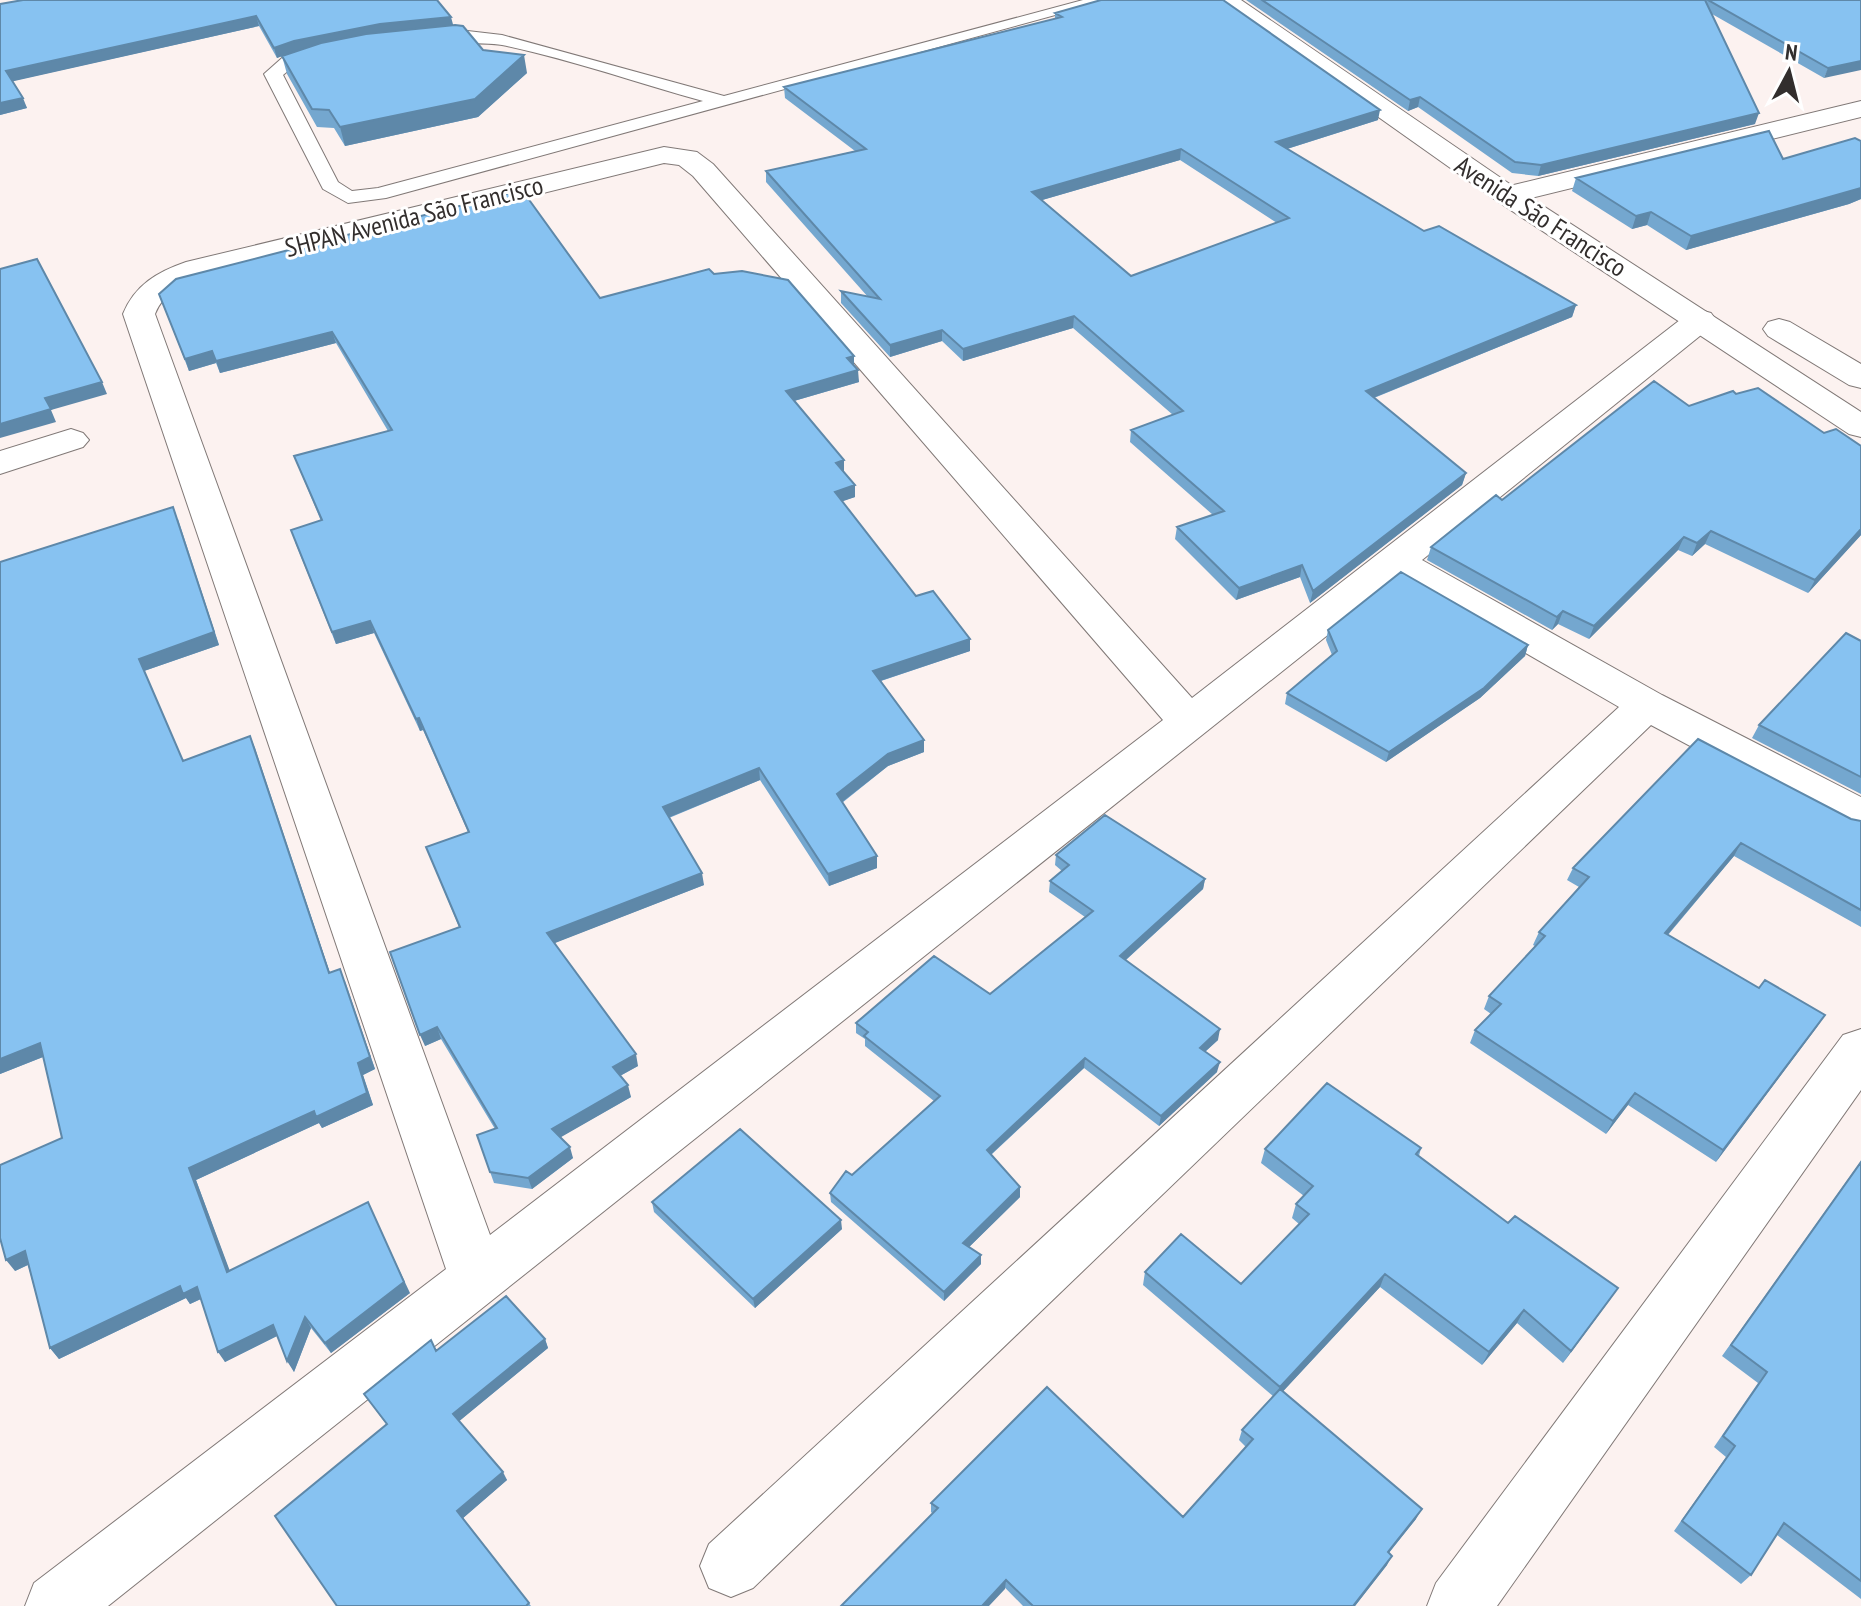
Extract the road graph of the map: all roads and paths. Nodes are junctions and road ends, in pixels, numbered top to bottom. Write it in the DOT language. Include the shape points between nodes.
graph roads {
  1 [pos="1102,0"];
  2 [pos="1225,0"];
  3 [pos="413,39"];
  4 [pos="340,50"];
  5 [pos="726,102"];
  6 [pos="1861,109"];
  7 [pos="1507,195"];
  8 [pos="1700,320"];
  9 [pos="1779,329"];
  10 [pos="1861,378"];
  11 [pos="1861,427"];
  12 [pos="71,440"];
  13 [pos="0,463"];
  14 [pos="1396,561"];
  15 [pos="1647,705"];
  16 [pos="1188,721"];
  17 [pos="1861,817"];
  18 [pos="1861,1050"];
  19 [pos="477,1277"];
  20 [pos="731,1566"];
  21 [pos="57,1606"];
  22 [pos="1459,1606"];
  1 -- 5 [label="lane"];
  2 -- 7 [label="street, Avenida São Francisco"];
  3 -- 5 [label="lane" via="459,35 502,40"];
  4 -- 5 [label="lane" via="288,62 273,74 330,185 348,197 379,194"];
  6 -- 7 [label="street"];
  7 -- 8 [label="street, Avenida São Francisco"];
  8 -- 11 [label="street, Avenida São Francisco"];
  8 -- 14 [label="street"];
  9 -- 10 [label="street"];
  12 -- 13 [label="street"];
  14 -- 15 [label="street"];
  14 -- 16 [label="street"];
  15 -- 17 [label="street"];
  15 -- 20 [label="street"];
  16 -- 19 [label="street"];
  16 -- 19 [label="street, SHPAN Avenida São Francisco" via="687,158 664,155 197,269 157,288 143,300 139,314"];
  18 -- 22 [label="street"];
  19 -- 21 [label="street"];
}
